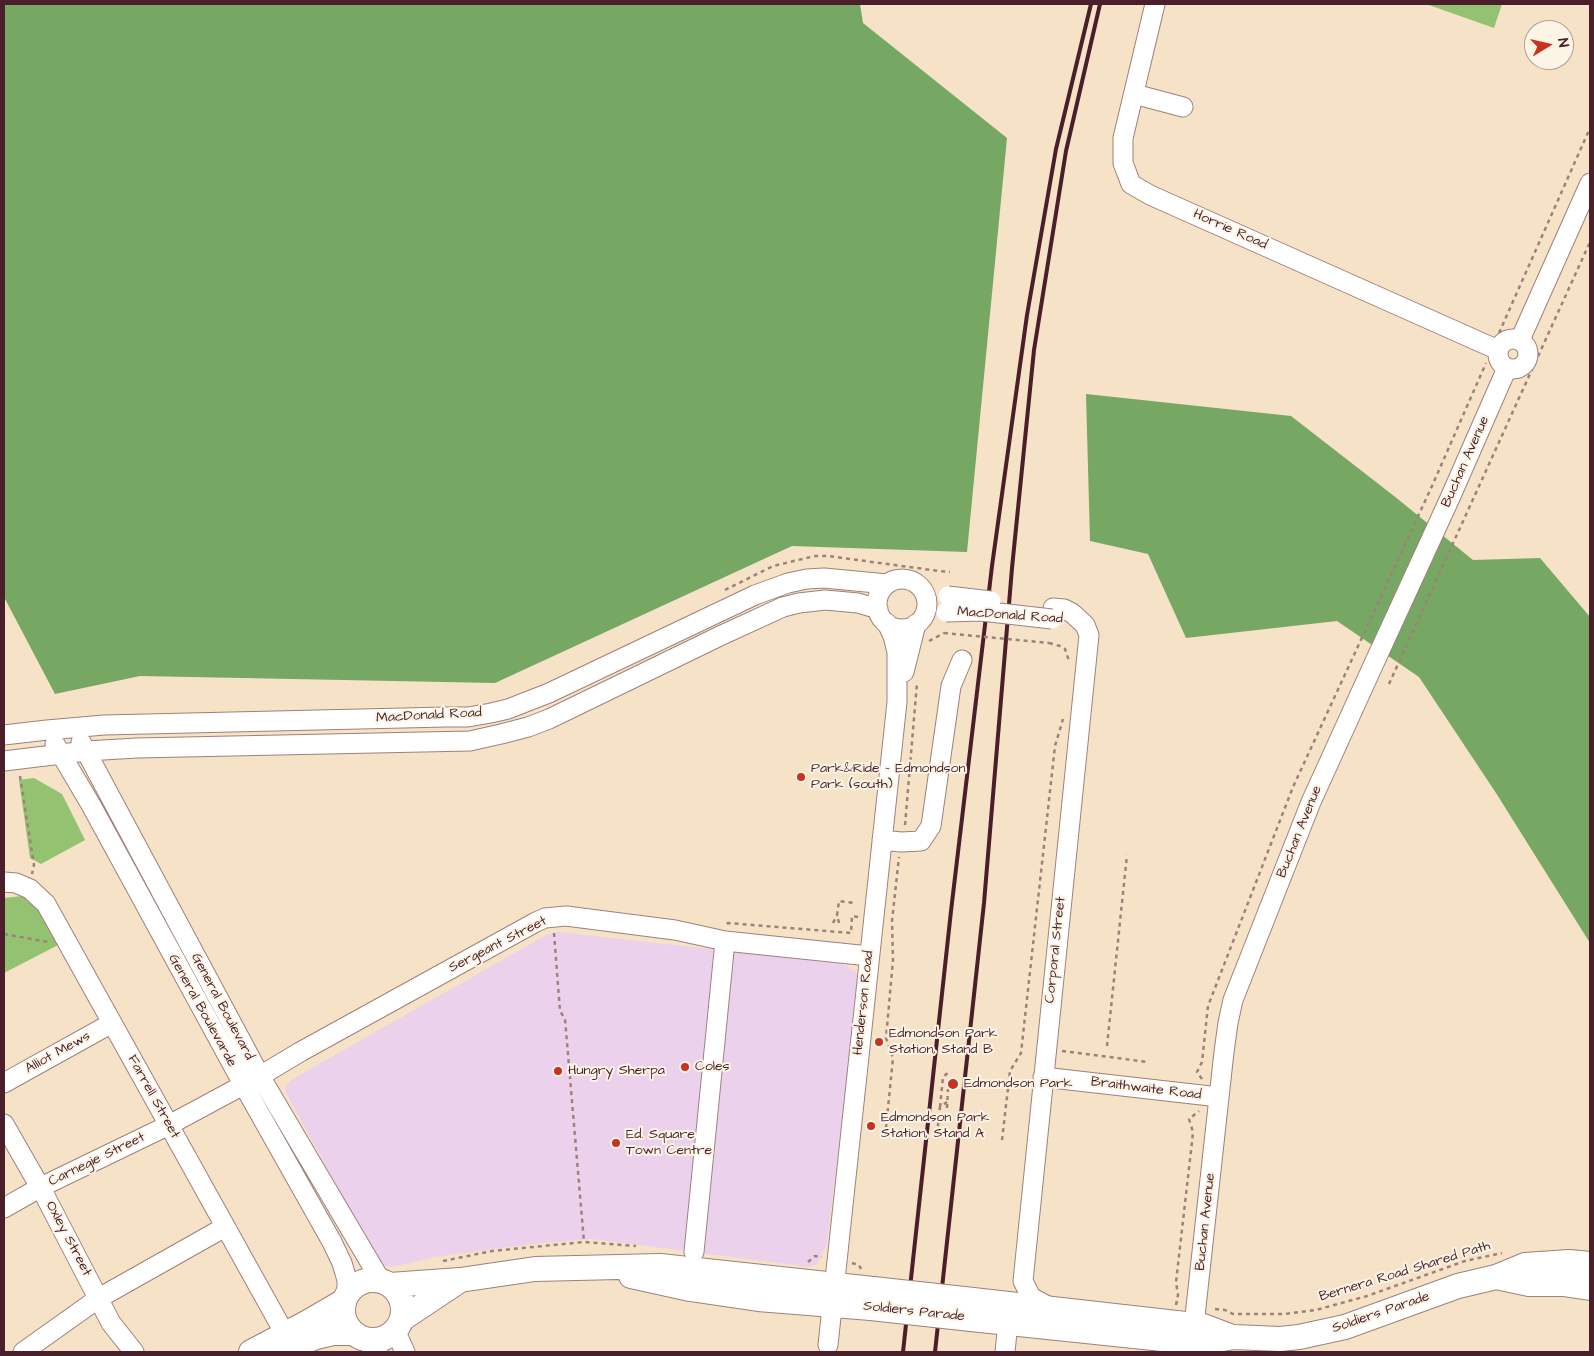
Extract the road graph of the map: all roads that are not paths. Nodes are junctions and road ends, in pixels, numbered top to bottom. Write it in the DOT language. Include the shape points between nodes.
graph roads {
  1 [pos="1155,4"];
  2 [pos="1133,99"];
  3 [pos="1182,111"];
  4 [pos="1590,183"];
  5 [pos="1582,223"];
  6 [pos="1520,340"];
  7 [pos="1496,348"];
  8 [pos="1507,368"];
  9 [pos="887,584"];
  10 [pos="922,589"];
  11 [pos="947,604"];
  12 [pos="882,616"];
  13 [pos="920,619"];
  14 [pos="1081,620"];
  15 [pos="962,660"];
  16 [pos="897,702"];
  17 [pos="468,716"];
  18 [pos="74,727"];
  19 [pos="48,730"];
  20 [pos="4,736"];
  21 [pos="470,740"];
  22 [pos="86,751"];
  23 [pos="61,754"];
  24 [pos="10,760"];
  25 [pos="882,840"];
  26 [pos="4,882"];
  27 [pos="726,941"];
  28 [pos="869,956"];
  29 [pos="112,1023"];
  30 [pos="1043,1077"];
  31 [pos="251,1080"];
  32 [pos="4,1083"];
  33 [pos="1219,1097"];
  34 [pos="4,1124"];
  35 [pos="169,1125"];
  36 [pos="40,1187"];
  37 [pos="4,1208"];
  38 [pos="226,1227"];
  39 [pos="694,1252"];
  40 [pos="1590,1264"];
  41 [pos="1496,1277"];
  42 [pos="460,1280"];
  43 [pos="1022,1281"];
  44 [pos="385,1283"];
  45 [pos="1590,1288"];
  46 [pos="833,1294"];
  47 [pos="100,1298"];
  48 [pos="345,1298"];
  49 [pos="977,1307"];
  50 [pos="1053,1309"];
  51 [pos="1008,1322"];
  52 [pos="399,1325"];
  53 [pos="1194,1325"];
  54 [pos="1234,1337"];
  55 [pos="367,1342"];
  56 [pos="282,1343"];
  57 [pos="828,1345"];
  58 [pos="23,1352"];
  59 [pos="134,1352"];
  60 [pos="251,1352"];
  61 [pos="405,1352"];
  62 [pos="1005,1352"];
  1 -- 2 [label="street, Horrie Road"];
  2 -- 3 [label="street"];
  2 -- 7 [label="street, Horrie Road" via="1124,138 1123,163 1131,184"];
  4 -- 5 [label="street"];
  5 -- 6 [label="street"];
  6 -- 7 [label="street" via="1507,339"];
  6 -- 8 [label="street" via="1529,353 1527,361 1522,367"];
  7 -- 8 [label="street" via="1501,364"];
  8 -- 33 [label="street, Buchan Avenue" via="1311,802 1233,1000"];
  9 -- 10 [label="street" via="908,580"];
  9 -- 12 [label="street" via="879,595"];
  9 -- 17 [label="street, MacDonald Road" via="824,578 788,583 755,595 549,694 508,709"];
  10 -- 11 [label="street, MacDonald Road"];
  10 -- 13 [label="street" via="926,599"];
  11 -- 13 [label="street, MacDonald Road"];
  11 -- 14 [label="street, MacDonald Road, bridge" via="981,611 1052,613"];
  12 -- 13 [label="street" via="894,628 904,629"];
  12 -- 16 [label="street, Henderson Road" via="897,652"];
  12 -- 21 [label="street, MacDonald Road" via="858,603 825,600 783,607 549,719"];
  13 -- 16 [label="street, Henderson Road"];
  14 -- 30 [label="street, Corporal Street" via="1088,630 1089,650"];
  15 -- 25 [label="street" via="951,686 930,826 921,841"];
  16 -- 25 [label="street, Henderson Road"];
  17 -- 18 [label="street, MacDonald Road"];
  17 -- 21 [label="street"];
  18 -- 19 [label="street, MacDonald Road"];
  18 -- 22 [label="street, General Boulevard"];
  19 -- 20 [label="street, MacDonald Road"];
  19 -- 23 [label="street, General Boulevarde"];
  21 -- 22 [label="street, MacDonald Road"];
  22 -- 23 [label="street, MacDonald Road"];
  22 -- 31 [label="street, General Boulevard" via="205,974"];
  23 -- 24 [label="street, MacDonald Road"];
  23 -- 31 [label="street, General Boulevarde"];
  25 -- 28 [label="street, Henderson Road"];
  26 -- 29 [label="street, Farrell Street" via="30,888 46,904"];
  27 -- 28 [label="street, Sergeant Street"];
  27 -- 31 [label="street, Sergeant Street" via="675,930 553,916 536,922"];
  27 -- 39 [label="street"];
  28 -- 46 [label="street, Henderson Road"];
  29 -- 32 [label="street, Alliot Mews"];
  29 -- 35 [label="street, Farrell Street"];
  30 -- 33 [label="street, Braithwaite Road"];
  30 -- 43 [label="street, Corporal Street"];
  31 -- 35 [label="street, Carnegie Street"];
  31 -- 44 [label="street, General Boulevard"];
  31 -- 48 [label="street, General Boulevarde" via="339,1256 347,1280"];
  33 -- 53 [label="street, Buchan Avenue"];
  34 -- 36 [label="street, Oxley Street"];
  35 -- 36 [label="street, Carnegie Street"];
  35 -- 38 [label="street, Farrell Street"];
  36 -- 37 [label="street, Carnegie Street"];
  36 -- 47 [label="street, Oxley Street"];
  38 -- 47 [label="street"];
  38 -- 56 [label="street, Farrell Street"];
  40 -- 41 [label="main road, Soldiers Parade" via="1525,1265"];
  41 -- 45 [label="main road, Soldiers Parade" via="1529,1284"];
  41 -- 54 [label="main road, Soldiers Parade" via="1458,1286 1346,1327 1320,1333 1280,1339"];
  42 -- 44 [label="main road, Soldiers Parade"];
  42 -- 46 [label="main road, Soldiers Parade" via="535,1269 660,1266"];
  42 -- 52 [label="main road, Soldiers Parade"];
  43 -- 49 [label="street" via="1008,1294"];
  43 -- 50 [label="street" via="1032,1297"];
  44 -- 48 [label="main road" via="361,1282"];
  44 -- 52 [label="main road" via="396,1291 401,1300 403,1309"];
  46 -- 49 [label="main road, Soldiers Parade, bridge"];
  46 -- 57 [label="street, Henderson Road"];
  47 -- 58 [label="street"];
  47 -- 59 [label="street, Oxley Street" via="112,1323"];
  48 -- 55 [label="main road" via="342,1309 347,1326"];
  48 -- 56 [label="main road"];
  49 -- 50 [label="main road, Soldiers Parade"];
  49 -- 51 [label="main road, Soldiers Parade"];
  50 -- 53 [label="main road, Soldiers Parade"];
  51 -- 54 [label="main road, Soldiers Parade" via="1201,1343"];
  51 -- 62 [label="street"];
  52 -- 55 [label="main road" via="381,1340"];
  52 -- 61 [label="street"];
  53 -- 54 [label="main road, Soldiers Parade"];
  55 -- 56 [label="main road" via="333,1333"];
  56 -- 60 [label="main road"];
}
